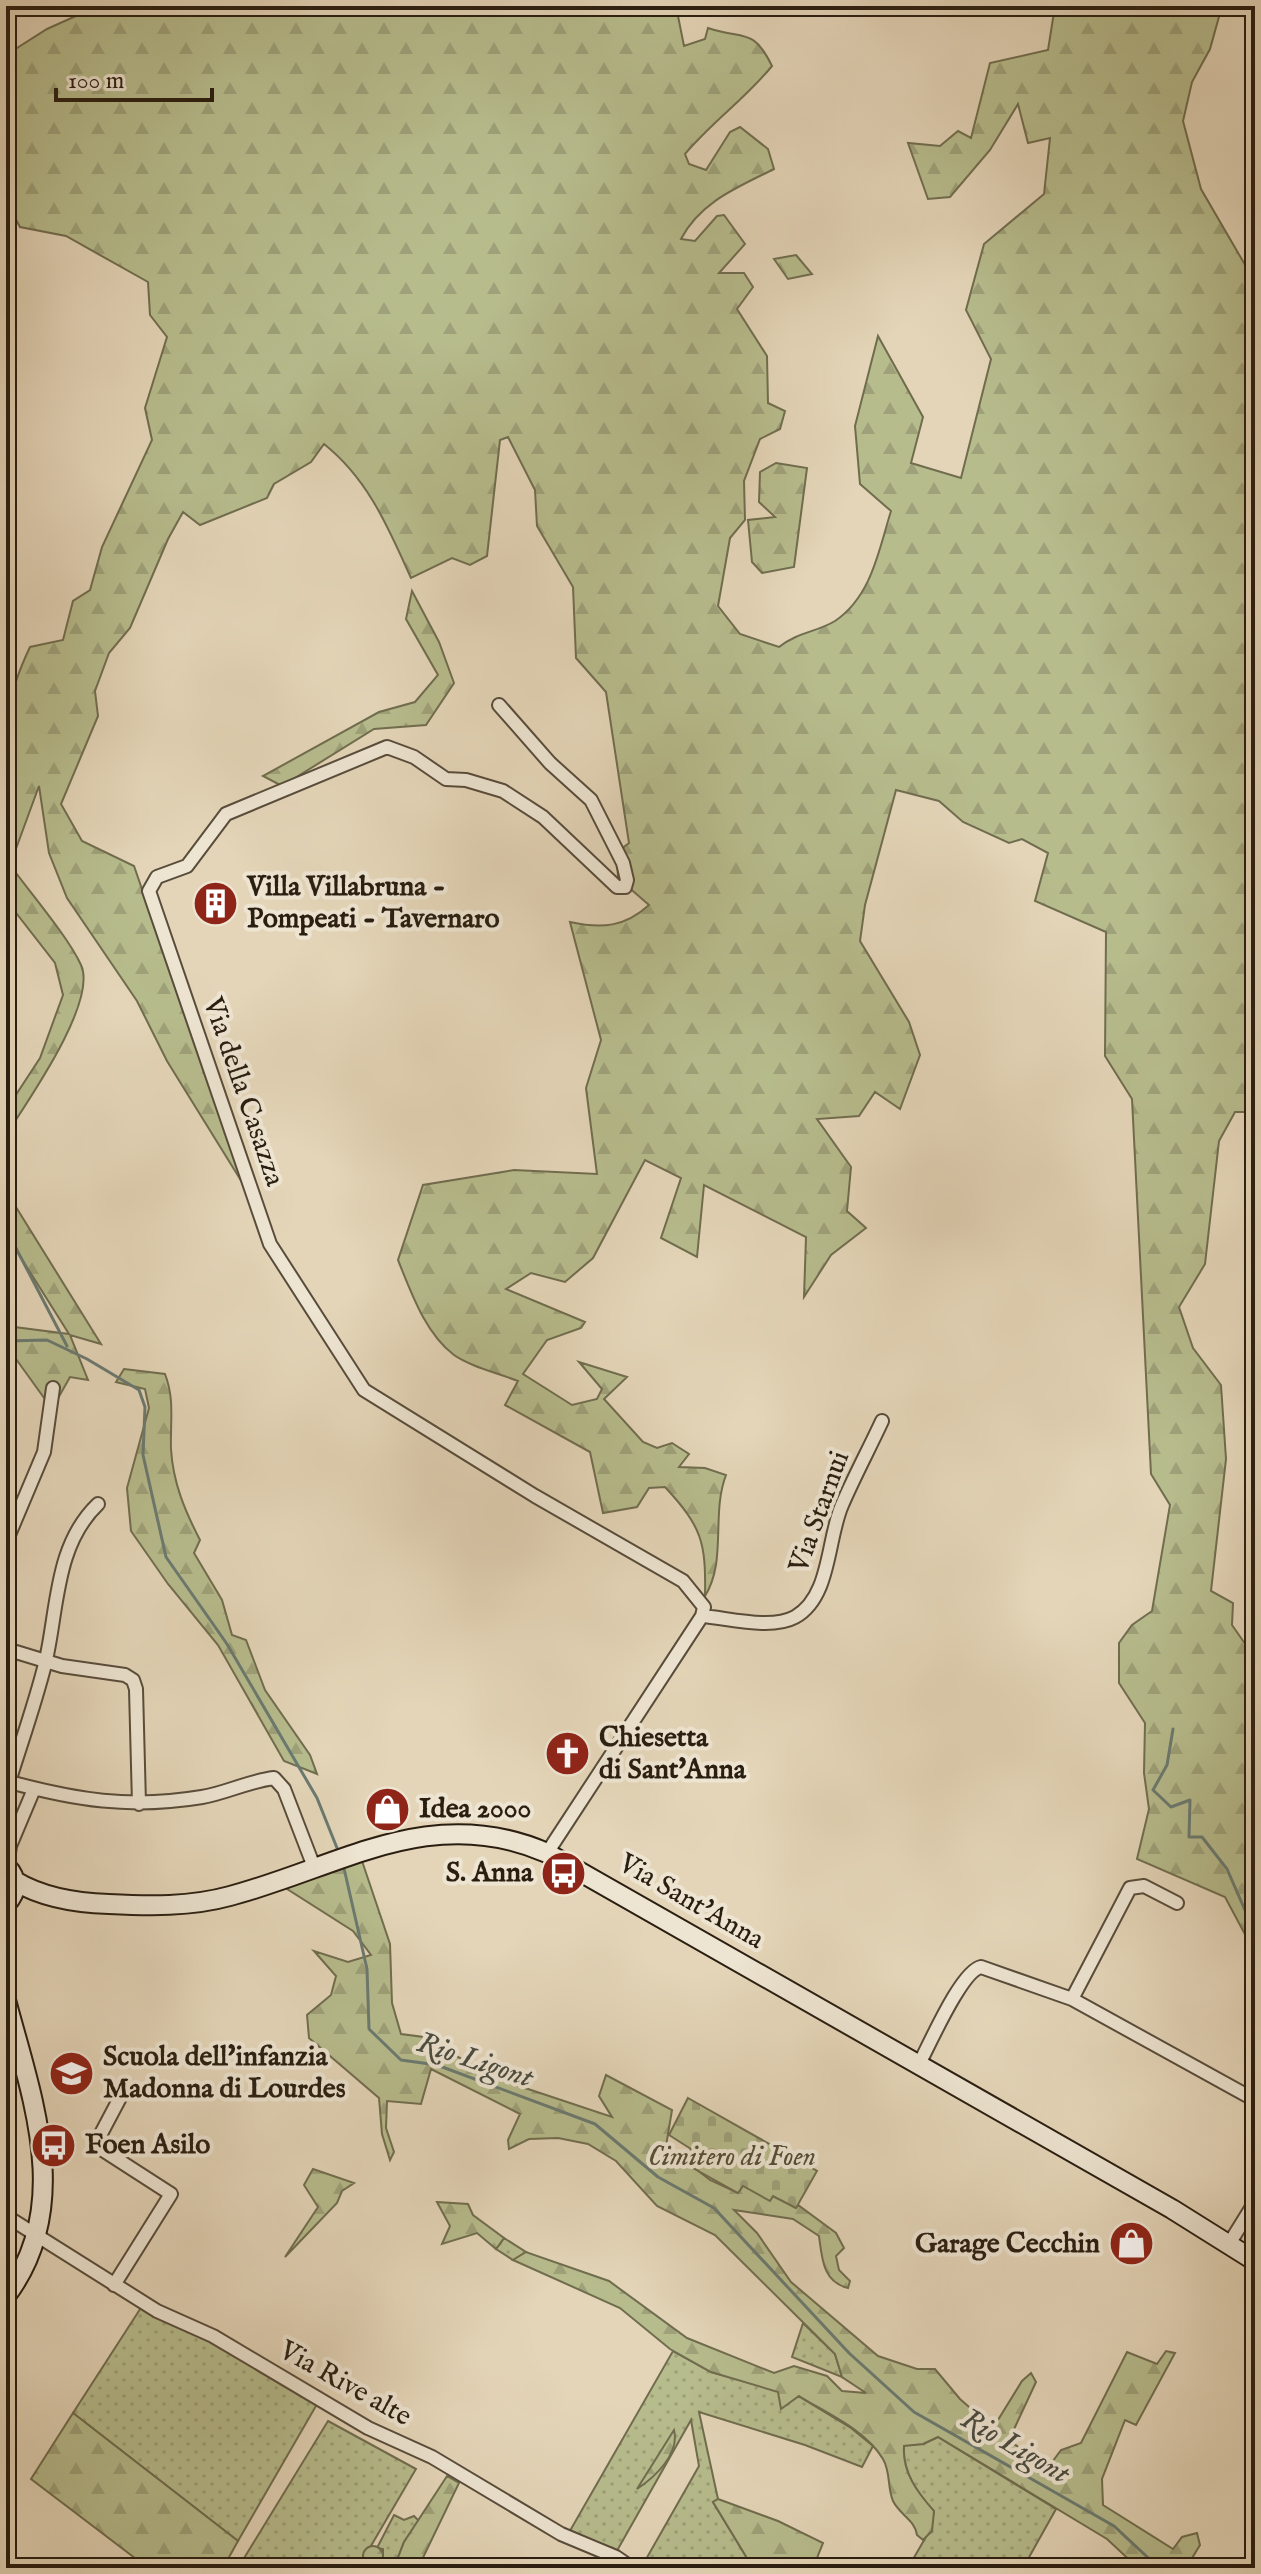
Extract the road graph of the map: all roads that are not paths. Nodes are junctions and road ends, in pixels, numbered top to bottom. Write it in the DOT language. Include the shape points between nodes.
graph roads {
  1 [pos="499,705"];
  2 [pos="53,1388"];
  3 [pos="882,1421"];
  4 [pos="98,1504"];
  5 [pos="6,1542"];
  6 [pos="702,1616"];
  7 [pos="6,1649"];
  8 [pos="46,1662"];
  9 [pos="8,1782"];
  10 [pos="34,1789"];
  11 [pos="139,1804"];
  12 [pos="8,1848"];
  13 [pos="547,1853"];
  14 [pos="314,1867"];
  15 [pos="9,1871"];
  16 [pos="43,1895"];
  17 [pos="8,1902"];
  18 [pos="1177,1903"];
  19 [pos="1072,1999"];
  20 [pos="6,2000"];
  21 [pos="918,2066"];
  22 [pos="122,2094"];
  23 [pos="1255,2100"];
  24 [pos="1255,2202"];
  25 [pos="6,2216"];
  26 [pos="37,2237"];
  27 [pos="1229,2244"];
  28 [pos="1255,2261"];
  29 [pos="114,2285"];
  30 [pos="6,2296"];
  31 [pos="632,2568"];
  1 -- 6 [label="street, Via della Casazza" via="591,800 623,863 625,887 617,887 543,817 503,791 446,779 414,757 387,747 226,814 187,866 157,877 149,891 270,1244 364,1390 683,1581 704,1607"];
  2 -- 5 [label="street" via="44,1452"];
  3 -- 6 [label="street, Via Starnui" via="840,1508 823,1578 808,1606 793,1618 771,1622"];
  4 -- 8 [label="street" via="86,1515 56,1584"];
  6 -- 13 [label="street"];
  7 -- 8 [label="street"];
  8 -- 9 [label="street"];
  8 -- 11 [label="street" via="133,1680"];
  9 -- 10 [label="street"];
  10 -- 11 [label="street" via="70,1799"];
  10 -- 12 [label="street"];
  11 -- 14 [label="street" via="210,1796 274,1778 282,1785"];
  12 -- 15 [label="street"];
  13 -- 14 [label="main road, Via Sant'Anna" via="498,1836 429,1834"];
  13 -- 21 [label="main road, Via Sant'Anna"];
  14 -- 16 [label="main road, Via Sant'Anna" via="229,1897 174,1905 96,1904"];
  15 -- 16 [label="main road, Via Sant'Anna"];
  15 -- 17 [label="main road"];
  16 -- 17 [label="main road, Via Sant'Anna"];
  18 -- 19 [label="street" via="1144,1886 1130,1888"];
  19 -- 21 [label="street" via="989,1968 975,1968"];
  19 -- 23 [label="street"];
  20 -- 26 [label="main road" via="41,2140 44,2194"];
  21 -- 27 [label="main road, Via Sant'Anna"];
  22 -- 29 [label="street" via="95,2145 171,2194"];
  24 -- 27 [label="street"];
  25 -- 26 [label="street, Via Rive alte"];
  26 -- 29 [label="street, Via Rive alte"];
  26 -- 30 [label="main road"];
  27 -- 28 [label="main road, Via Sant'Anna"];
  29 -- 31 [label="street, Via Rive alte" via="213,2336 368,2428 432,2457 561,2534"];
}
